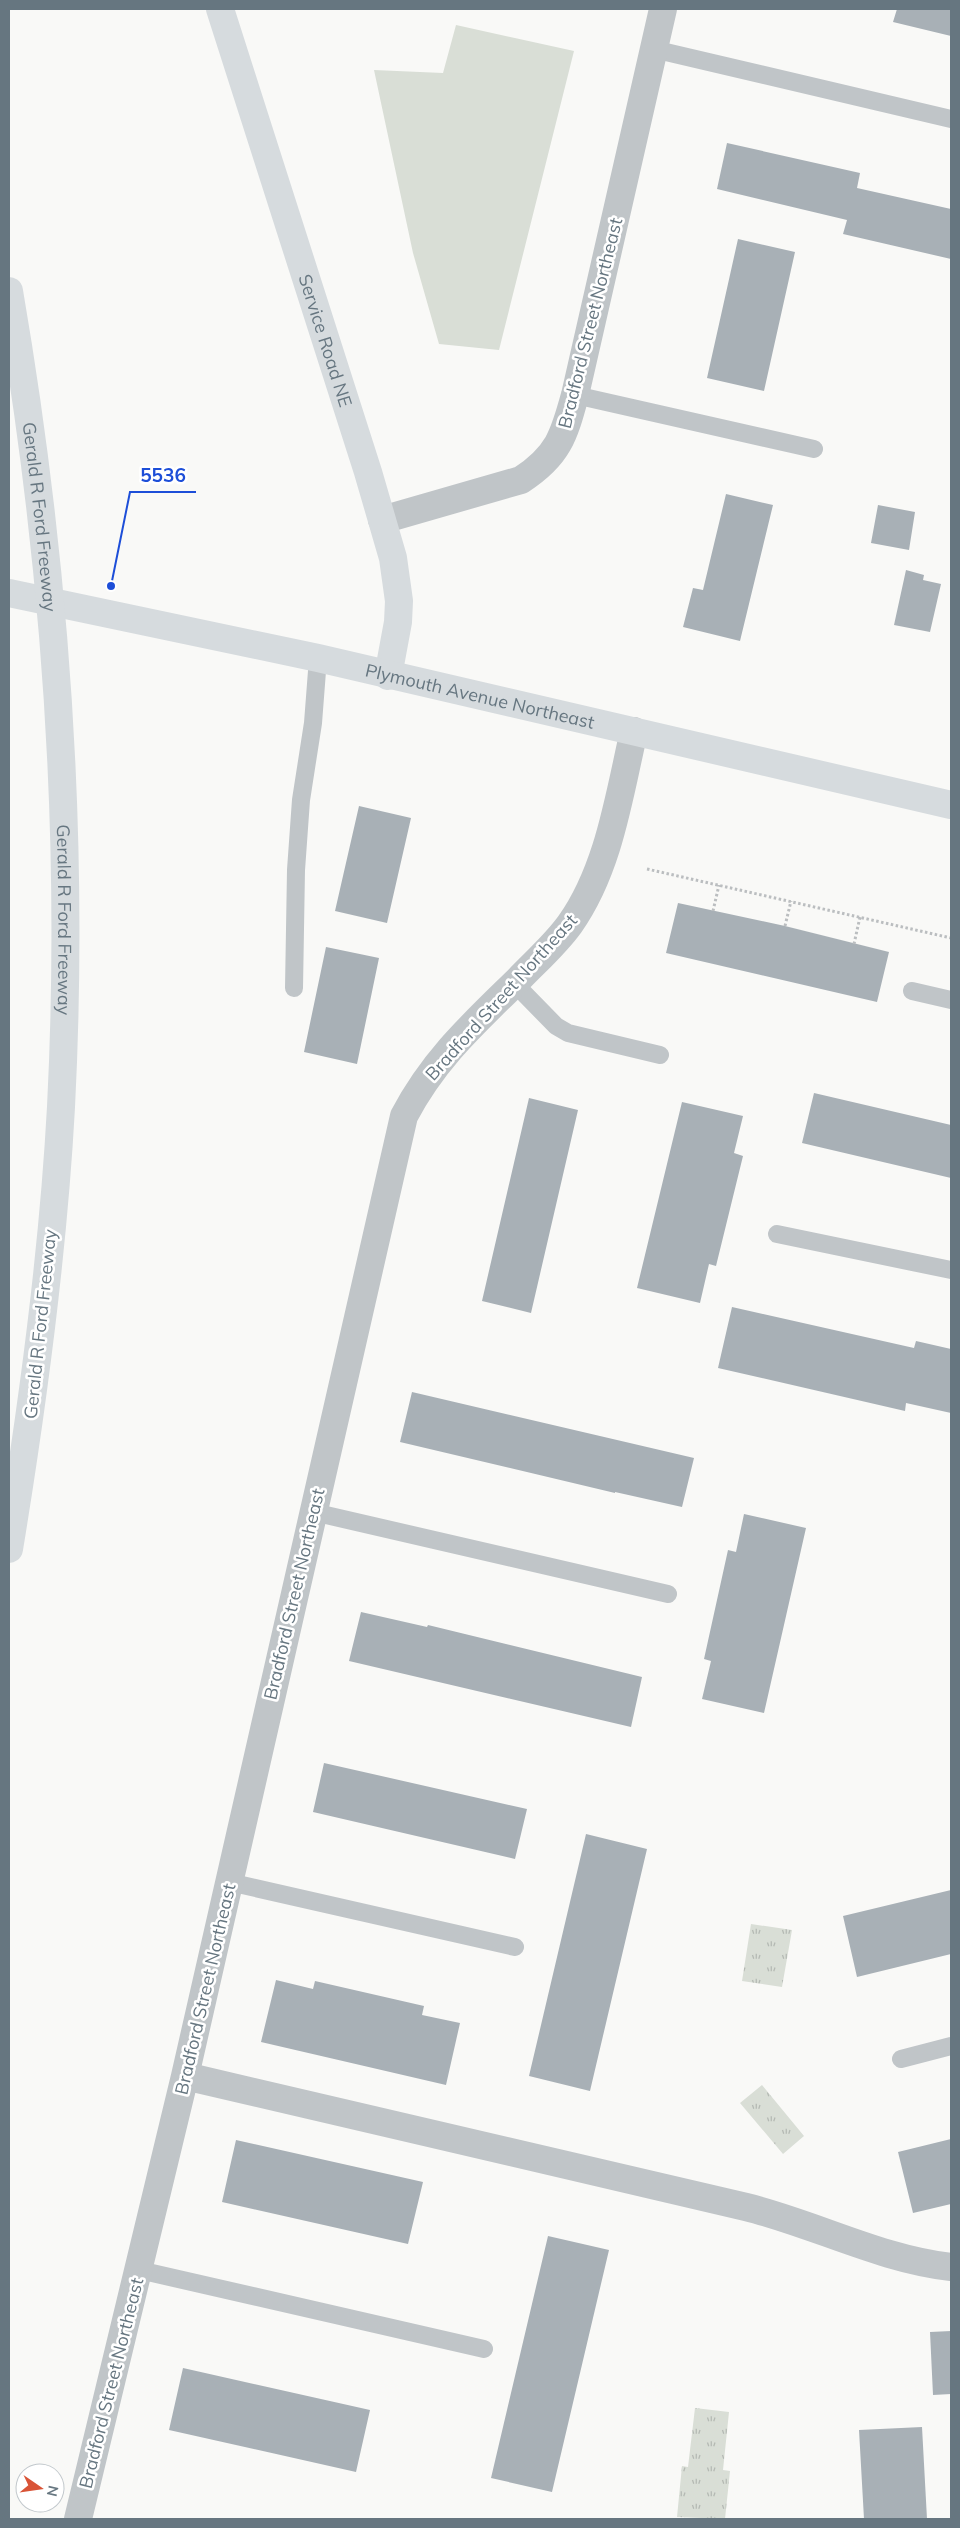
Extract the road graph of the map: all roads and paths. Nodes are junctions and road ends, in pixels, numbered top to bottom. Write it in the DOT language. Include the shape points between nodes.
graph roads {
  1 [pos="220,9"];
  2 [pos="663,9"];
  3 [pos="653,49"];
  4 [pos="951,119"];
  5 [pos="9,291"];
  6 [pos="575,395"];
  7 [pos="814,449"];
  8 [pos="382,520"];
  9 [pos="9,593"];
  10 [pos="318,658"];
  11 [pos="388,676"];
  12 [pos="634,731"];
  13 [pos="951,805"];
  14 [pos="646,869"];
  15 [pos="720,885"];
  16 [pos="791,901"];
  17 [pos="714,911"];
  18 [pos="860,917"];
  19 [pos="785,926"];
  20 [pos="951,938"];
  21 [pos="854,944"];
  22 [pos="514,983"];
  23 [pos="294,988"];
  24 [pos="912,991"];
  25 [pos="951,1000"];
  26 [pos="660,1055"];
  27 [pos="777,1234"];
  28 [pos="951,1270"];
  29 [pos="313,1512"];
  30 [pos="9,1549"];
  31 [pos="668,1594"];
  32 [pos="229,1882"];
  33 [pos="515,1947"];
  34 [pos="951,2046"];
  35 [pos="901,2059"];
  36 [pos="185,2076"];
  37 [pos="951,2268"];
  38 [pos="139,2270"];
  39 [pos="484,2349"];
  40 [pos="78,2519"];
  1 -- 8 [label="main road, Service Road NE"];
  2 -- 3 [label="street, Bradford Street Northeast"];
  3 -- 4 [label="lane"];
  3 -- 6 [label="street, Bradford Street Northeast"];
  5 -- 30 [label="main road, Gerald R Ford Freeway" via="38,488 57,711 65,949 61,1108 43,1320"];
  6 -- 7 [label="lane"];
  6 -- 8 [label="street, Bradford Street Northeast" via="559,445 534,472 521,480"];
  8 -- 11 [label="main road, Service Road NE" via="394,558 399,601"];
  9 -- 10 [label="main road, Plymouth Avenue Northeast"];
  10 -- 11 [label="main road, Plymouth Avenue Northeast"];
  10 -- 23 [label="lane" via="313,723 300,800"];
  11 -- 12 [label="main road, Plymouth Avenue Northeast"];
  12 -- 13 [label="main road, Plymouth Avenue Northeast"];
  12 -- 22 [label="street, Bradford Street Northeast" via="610,832 588,895 569,925"];
  14 -- 15 [label="path"];
  15 -- 16 [label="path"];
  15 -- 17 [label="path"];
  16 -- 18 [label="path"];
  16 -- 19 [label="path"];
  18 -- 20 [label="path"];
  18 -- 21 [label="path"];
  22 -- 26 [label="lane" via="556,1026 568,1033"];
  22 -- 29 [label="street, Bradford Street Northeast" via="467,1029 430,1072 404,1116"];
  24 -- 25 [label="lane"];
  27 -- 28 [label="lane"];
  29 -- 31 [label="lane"];
  29 -- 32 [label="street, Bradford Street Northeast"];
  32 -- 33 [label="lane"];
  32 -- 36 [label="street, Bradford Street Northeast"];
  34 -- 35 [label="lane"];
  36 -- 37 [label="street" via="749,2208 898,2255"];
  36 -- 38 [label="street, Bradford Street Northeast"];
  38 -- 39 [label="lane"];
  38 -- 40 [label="street, Bradford Street Northeast"];
}
